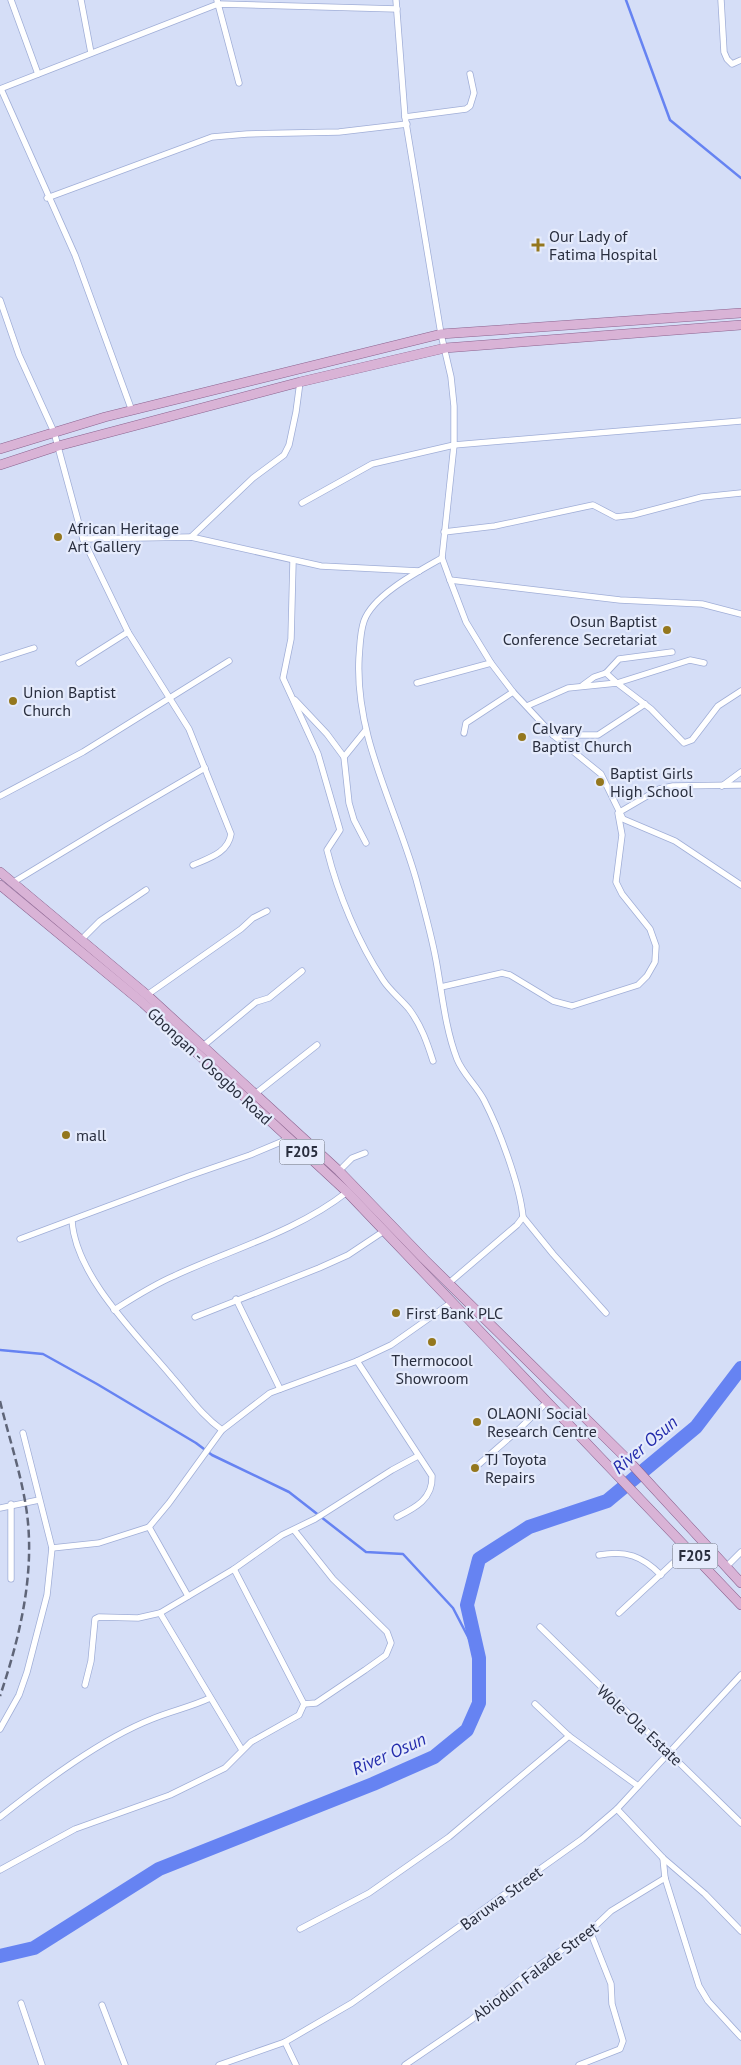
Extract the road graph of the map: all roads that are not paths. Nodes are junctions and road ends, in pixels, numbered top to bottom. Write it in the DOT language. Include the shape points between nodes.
graph roads {
  1 [pos="11,0"];
  2 [pos="81,0"];
  3 [pos="396,0"];
  4 [pos="721,0"];
  5 [pos="217,2"];
  6 [pos="397,8"];
  7 [pos="91,53"];
  8 [pos="741,60"];
  9 [pos="38,74"];
  10 [pos="470,74"];
  11 [pos="239,83"];
  12 [pos="0,89"];
  13 [pos="406,120"];
  14 [pos="47,198"];
  15 [pos="0,300"];
  16 [pos="741,313"];
  17 [pos="741,324"];
  18 [pos="441,334"];
  19 [pos="444,348"];
  20 [pos="300,382"];
  21 [pos="132,411"];
  22 [pos="741,421"];
  23 [pos="54,432"];
  24 [pos="58,446"];
  25 [pos="454,446"];
  26 [pos="0,450"];
  27 [pos="0,465"];
  28 [pos="741,493"];
  29 [pos="302,503"];
  30 [pos="444,532"];
  31 [pos="190,537"];
  32 [pos="83,539"];
  33 [pos="442,558"];
  34 [pos="293,562"];
  35 [pos="420,570"];
  36 [pos="450,580"];
  37 [pos="741,614"];
  38 [pos="128,632"];
  39 [pos="34,648"];
  40 [pos="672,652"];
  41 [pos="0,659"];
  42 [pos="228,660"];
  43 [pos="79,663"];
  44 [pos="491,663"];
  45 [pos="704,663"];
  46 [pos="606,673"];
  47 [pos="417,683"];
  48 [pos="617,683"];
  49 [pos="583,685"];
  50 [pos="741,691"];
  51 [pos="513,692"];
  52 [pos="169,696"];
  53 [pos="292,698"];
  54 [pos="645,704"];
  55 [pos="528,706"];
  56 [pos="365,731"];
  57 [pos="464,733"];
  58 [pos="553,735"];
  59 [pos="344,757"];
  60 [pos="205,768"];
  61 [pos="741,772"];
  62 [pos="741,785"];
  63 [pos="722,786"];
  64 [pos="0,796"];
  65 [pos="618,812"];
  66 [pos="366,843"];
  67 [pos="193,865"];
  68 [pos="0,872"];
  69 [pos="12,883"];
  70 [pos="741,885"];
  71 [pos="0,886"];
  72 [pos="146,890"];
  73 [pos="267,911"];
  74 [pos="82,939"];
  75 [pos="302,971"];
  76 [pos="441,987"];
  77 [pos="147,995"];
  78 [pos="317,1045"];
  79 [pos="203,1046"];
  80 [pos="433,1061"];
  81 [pos="255,1094"];
  82 [pos="288,1138"];
  83 [pos="365,1153"];
  84 [pos="339,1171"];
  85 [pos="347,1192"];
  86 [pos="367,1205"];
  87 [pos="523,1217"];
  88 [pos="72,1221"];
  89 [pos="384,1231"];
  90 [pos="20,1240"];
  91 [pos="449,1283"];
  92 [pos="236,1299"];
  93 [pos="452,1302"];
  94 [pos="114,1310"];
  95 [pos="606,1313"];
  96 [pos="195,1317"];
  97 [pos="357,1361"];
  98 [pos="280,1389"];
  99 [pos="547,1402"];
  100 [pos="222,1430"];
  101 [pos="23,1432"];
  102 [pos="418,1456"];
  103 [pos="477,1466"];
  104 [pos="38,1500"];
  105 [pos="11,1504"];
  106 [pos="0,1508"];
  107 [pos="397,1517"];
  108 [pos="149,1527"];
  109 [pos="294,1530"];
  110 [pos="52,1548"];
  111 [pos="688,1549"];
  112 [pos="741,1552"];
  113 [pos="599,1555"];
  114 [pos="727,1566"];
  115 [pos="234,1570"];
  116 [pos="662,1575"];
  117 [pos="11,1579"];
  118 [pos="741,1583"];
  119 [pos="188,1596"];
  120 [pos="741,1605"];
  121 [pos="160,1613"];
  122 [pos="620,1614"];
  123 [pos="540,1627"];
  124 [pos="741,1675"];
  125 [pos="85,1685"];
  126 [pos="210,1698"];
  127 [pos="304,1704"];
  128 [pos="536,1704"];
  129 [pos="0,1729"];
  130 [pos="569,1736"];
  131 [pos="242,1750"];
  132 [pos="670,1753"];
  133 [pos="638,1786"];
  134 [pos="617,1809"];
  135 [pos="0,1817"];
  136 [pos="741,1823"];
  137 [pos="663,1858"];
  138 [pos="0,1870"];
  139 [pos="664,1878"];
  140 [pos="300,1929"];
  141 [pos="590,1931"];
  142 [pos="741,1931"];
  143 [pos="21,2003"];
  144 [pos="102,2005"];
  145 [pos="741,2038"];
  146 [pos="285,2042"];
  147 [pos="581,2064"];
  148 [pos="42,2065"];
  149 [pos="125,2065"];
  150 [pos="219,2065"];
  151 [pos="296,2065"];
  152 [pos="405,2065"];
  1 -- 9 [label="street"];
  2 -- 7 [label="street"];
  3 -- 6 [label="street"];
  4 -- 8 [label="street" via="724,52 732,64"];
  5 -- 6 [label="street"];
  5 -- 7 [label="street"];
  5 -- 11 [label="street"];
  6 -- 13 [label="street"];
  7 -- 9 [label="street"];
  9 -- 12 [label="street"];
  10 -- 13 [label="street" via="474,92 466,109"];
  12 -- 14 [label="street"];
  13 -- 14 [label="street" via="339,132 212,137"];
  13 -- 18 [label="street"];
  14 -- 21 [label="street" via="75,255"];
  15 -- 23 [label="street" via="19,355"];
  16 -- 18 [label="main road"];
  17 -- 19 [label="main road"];
  18 -- 19 [label="street"];
  18 -- 21 [label="main road"];
  19 -- 20 [label="main road"];
  19 -- 25 [label="street" via="451,377"];
  20 -- 24 [label="main road"];
  20 -- 31 [label="street" via="284,455 253,478"];
  21 -- 23 [label="main road"];
  22 -- 25 [label="street"];
  23 -- 24 [label="street"];
  23 -- 26 [label="main road"];
  24 -- 27 [label="main road"];
  24 -- 32 [label="street"];
  25 -- 29 [label="street" via="372,464"];
  25 -- 30 [label="street"];
  28 -- 30 [label="street" via="702,497 632,515 611,516 593,505 495,526"];
  30 -- 33 [label="street"];
  31 -- 32 [label="street"];
  31 -- 34 [label="street"];
  32 -- 38 [label="street"];
  33 -- 35 [label="street"];
  33 -- 36 [label="street"];
  34 -- 35 [label="street"];
  34 -- 53 [label="street" via="292,639 283,671"];
  35 -- 56 [label="street" via="375,604 365,619 358,682"];
  36 -- 37 [label="street" via="620,600 702,604"];
  36 -- 44 [label="street" via="466,622"];
  38 -- 43 [label="street"];
  38 -- 52 [label="street"];
  39 -- 41 [label="street"];
  40 -- 46 [label="street" via="619,659"];
  42 -- 52 [label="street"];
  44 -- 47 [label="street"];
  44 -- 51 [label="street"];
  45 -- 48 [label="street" via="690,660"];
  46 -- 48 [label="street"];
  46 -- 49 [label="street"];
  48 -- 49 [label="street"];
  48 -- 54 [label="street"];
  49 -- 55 [label="street" via="568,688"];
  50 -- 54 [label="street" via="718,706 692,740 684,743"];
  51 -- 55 [label="street"];
  51 -- 57 [label="street" via="466,723"];
  52 -- 60 [label="street"];
  52 -- 64 [label="street" via="83,752"];
  53 -- 59 [label="street"];
  53 -- 80 [label="street" via="318,754 340,830 327,850 335,883 384,980 424,1034"];
  54 -- 58 [label="street" via="598,735"];
  55 -- 58 [label="street"];
  56 -- 59 [label="street"];
  56 -- 76 [label="street" via="415,877"];
  58 -- 65 [label="street" via="601,774"];
  59 -- 66 [label="street" via="349,803"];
  60 -- 67 [label="street" via="231,834 219,853"];
  60 -- 69 [label="street"];
  61 -- 63 [label="street"];
  62 -- 63 [label="street"];
  63 -- 65 [label="street" via="658,789"];
  65 -- 70 [label="street" via="624,819 675,841"];
  65 -- 76 [label="street" via="622,835 616,882 650,929 656,946 655,962 638,985 572,1006 554,1001 502,973"];
  68 -- 69 [label="main road, Gbongan - Osogbo Road"];
  69 -- 74 [label="main road, Gbongan - Osogbo Road / F205"];
  71 -- 82 [label="main road, Gbongan - Osogbo Road / F205" via="143,1003"];
  72 -- 74 [label="street" via="100,921"];
  73 -- 77 [label="street"];
  74 -- 77 [label="main road, Gbongan - Osogbo Road / F205"];
  75 -- 79 [label="street" via="269,998 256,1002"];
  76 -- 87 [label="street" via="458,1061 485,1102 517,1184"];
  77 -- 79 [label="main road, Gbongan - Osogbo Road / F205"];
  78 -- 81 [label="street"];
  79 -- 81 [label="main road, Gbongan - Osogbo Road / F205"];
  81 -- 84 [label="main road, Gbongan - Osogbo Road / F205"];
  82 -- 85 [label="main road, Gbongan - Osogbo Road / F205"];
  82 -- 88 [label="street"];
  83 -- 84 [label="street" via="352,1158"];
  84 -- 86 [label="main road, Gbongan - Osogbo Road / F205"];
  85 -- 86 [label="main road, Gbongan - Osogbo Road / F205"];
  85 -- 94 [label="street" via="320,1211 243,1248 174,1275"];
  86 -- 89 [label="main road, Gbongan - Osogbo Road / F205"];
  86 -- 91 [label="main road, Gbongan - Osogbo Road / F205"];
  87 -- 91 [label="street" via="503,1239"];
  87 -- 95 [label="street"];
  88 -- 90 [label="street"];
  88 -- 94 [label="street" via="79,1252"];
  89 -- 92 [label="street" via="348,1255"];
  89 -- 93 [label="main road, Gbongan - Osogbo Road / F205"];
  91 -- 114 [label="main road, Gbongan - Osogbo Road / F205" via="594,1426"];
  92 -- 96 [label="street"];
  92 -- 98 [label="street"];
  93 -- 97 [label="street" via="391,1345"];
  93 -- 99 [label="main road, Gbongan - Osogbo Road / F205"];
  94 -- 100 [label="street" via="194,1406"];
  97 -- 98 [label="street"];
  97 -- 102 [label="street"];
  98 -- 100 [label="street" via="270,1393"];
  99 -- 103 [label="street"];
  99 -- 111 [label="main road, Gbongan - Osogbo Road / F205"];
  100 -- 108 [label="street"];
  101 -- 104 [label="street"];
  102 -- 107 [label="street" via="430,1470 431,1490 420,1505"];
  102 -- 109 [label="street"];
  104 -- 105 [label="street"];
  104 -- 110 [label="street"];
  105 -- 106 [label="street"];
  105 -- 117 [label="street"];
  108 -- 110 [label="street" via="99,1543"];
  108 -- 119 [label="street"];
  109 -- 115 [label="street"];
  109 -- 127 [label="street" via="333,1579 387,1632 391,1643 386,1655 365,1670 316,1703"];
  110 -- 129 [label="street" via="47,1595 27,1672 19,1695"];
  111 -- 116 [label="street"];
  111 -- 120 [label="main road, Gbongan - Osogbo Road / F205"];
  112 -- 114 [label="street"];
  113 -- 116 [label="street" via="634,1555"];
  114 -- 118 [label="main road, Gbongan - Osogbo Road / F205"];
  115 -- 119 [label="street"];
  115 -- 127 [label="street"];
  116 -- 122 [label="street"];
  119 -- 121 [label="street"];
  121 -- 125 [label="street" via="138,1618 95,1619"];
  121 -- 126 [label="street"];
  123 -- 132 [label="street, Wole-Ola Estate"];
  124 -- 132 [label="street, Baruwa Street"];
  126 -- 131 [label="street"];
  126 -- 135 [label="street" via="121,1734 30,1792"];
  127 -- 131 [label="street" via="299,1715"];
  128 -- 130 [label="street"];
  130 -- 133 [label="street"];
  130 -- 140 [label="street" via="449,1837 369,1893"];
  131 -- 138 [label="street" via="225,1768 170,1795 75,1829"];
  132 -- 133 [label="street, Baruwa Street"];
  132 -- 136 [label="street, Wole-Ola Estate"];
  133 -- 134 [label="street, Baruwa Street"];
  134 -- 137 [label="street"];
  134 -- 146 [label="street, Baruwa Street" via="460,1928 352,2003"];
  137 -- 139 [label="street"];
  137 -- 142 [label="street"];
  139 -- 141 [label="street, Abiodun Falade Street" via="611,1911"];
  139 -- 145 [label="street" via="699,1986"];
  141 -- 147 [label="street" via="606,1969 623,2041 620,2049"];
  141 -- 152 [label="street, Abiodun Falade Street"];
  143 -- 148 [label="street"];
  144 -- 149 [label="street"];
  146 -- 150 [label="street, Baruwa Street"];
  146 -- 151 [label="street"];
}
